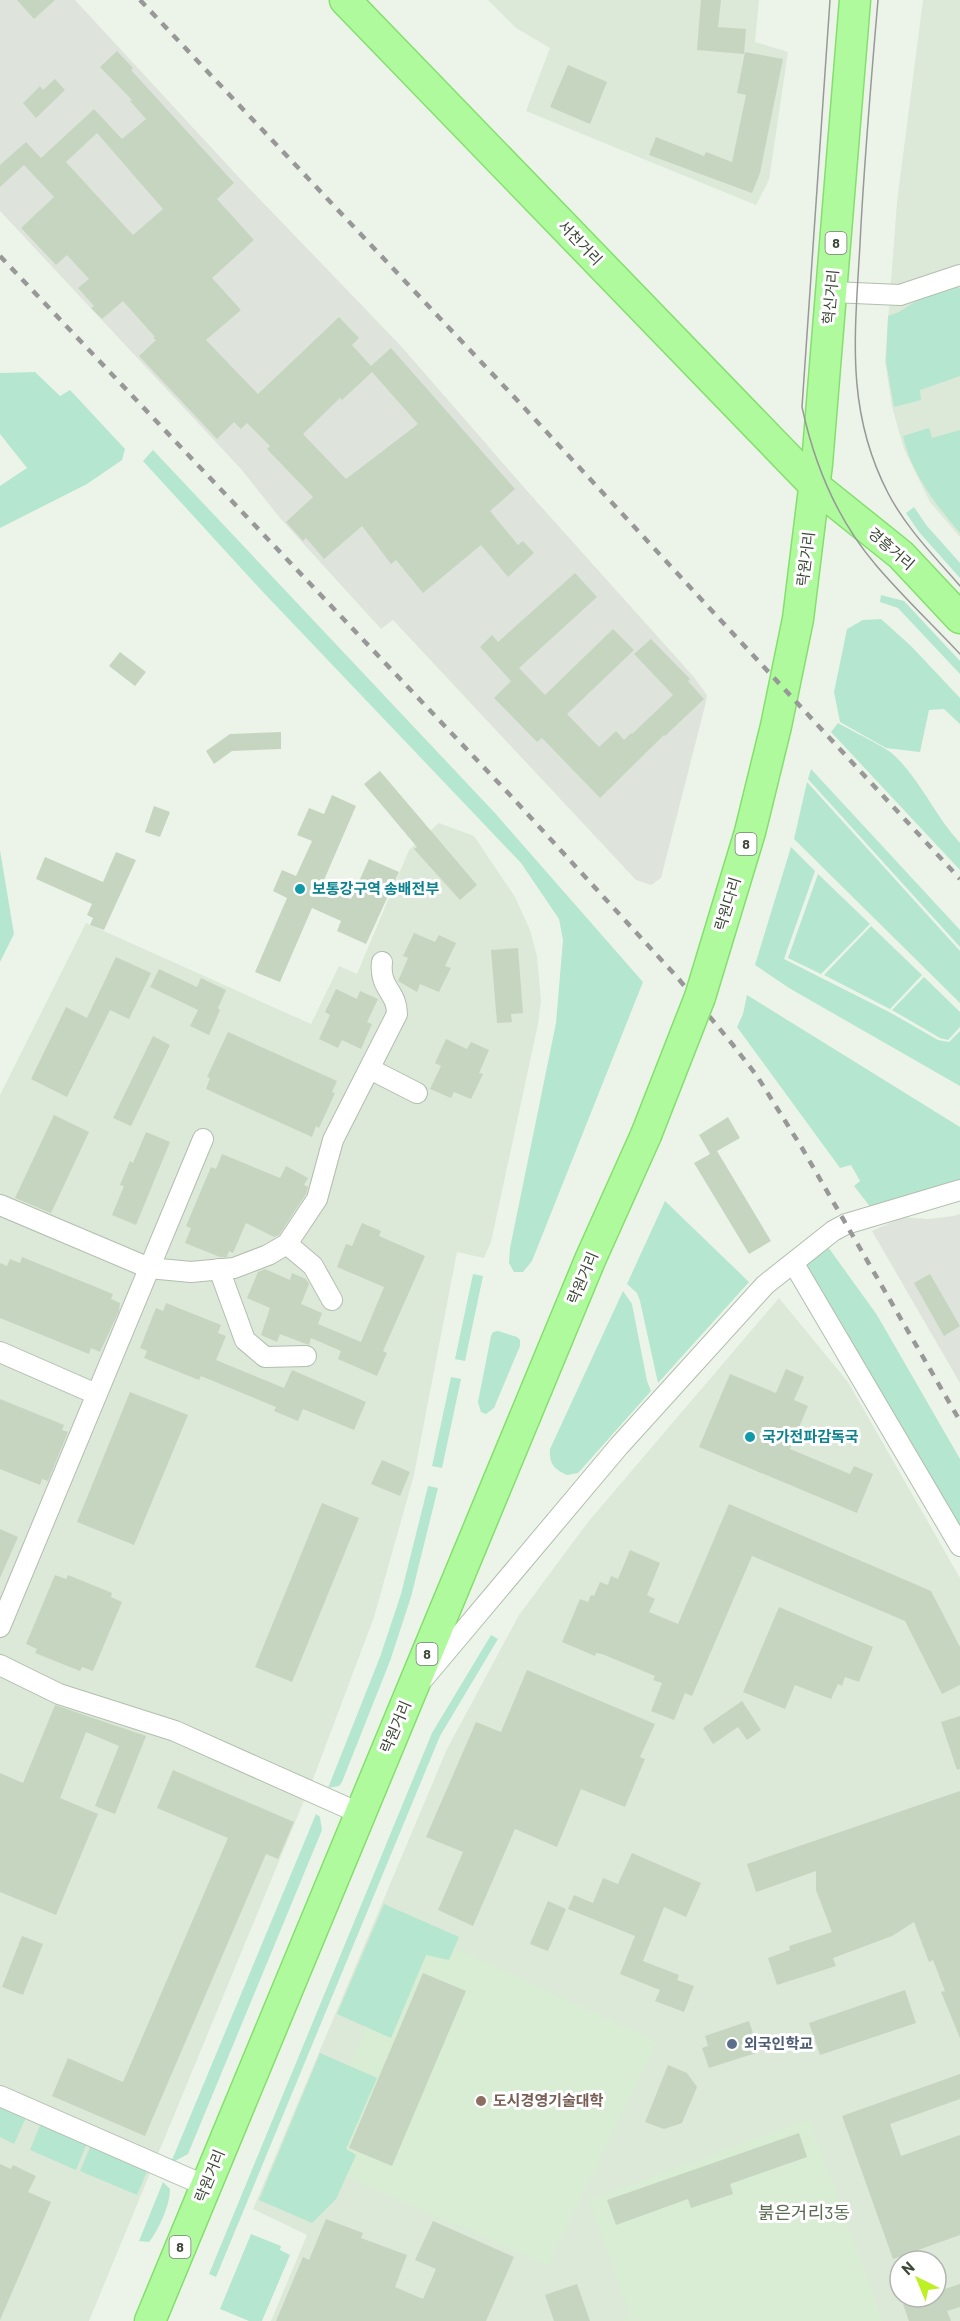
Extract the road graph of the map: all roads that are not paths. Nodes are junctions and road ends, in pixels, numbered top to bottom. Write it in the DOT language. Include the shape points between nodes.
graph roads {
  1 [pos="345,0"];
  2 [pos="855,0"];
  3 [pos="960,275"];
  4 [pos="832,292"];
  5 [pos="815,486"];
  6 [pos="960,618"];
  7 [pos="796,632"];
  8 [pos="382,962"];
  9 [pos="370,1068"];
  10 [pos="417,1093"];
  11 [pos="646,1135"];
  12 [pos="202,1139"];
  13 [pos="960,1190"];
  14 [pos="0,1205"];
  15 [pos="287,1244"];
  16 [pos="794,1264"];
  17 [pos="149,1268"];
  18 [pos="219,1269"];
  19 [pos="332,1300"];
  20 [pos="0,1352"];
  21 [pos="306,1356"];
  22 [pos="96,1394"];
  23 [pos="960,1546"];
  24 [pos="0,1627"];
  25 [pos="0,1665"];
  26 [pos="410,1694"];
  27 [pos="359,1813"];
  28 [pos="0,2096"];
  29 [pos="206,2186"];
  30 [pos="150,2321"];
  1 -- 5 [label="main road, 서천거리"];
  2 -- 4 [label="main road, 혁신거리 / 8"];
  3 -- 4 [label="street" via="900,295"];
  4 -- 5 [label="main road, 혁신거리 / 8"];
  5 -- 6 [label="main road, 경흥거리" via="901,555"];
  5 -- 7 [label="main road, 락원거리 / 8"];
  7 -- 11 [label="main road, 락원다리 / 8, bridge" via="750,832 700,997"];
  8 -- 9 [label="street" via="381,975 397,1003 397,1014"];
  9 -- 10 [label="street"];
  9 -- 15 [label="street" via="333,1140 317,1199"];
  11 -- 26 [label="main road, 락원거리 / 8"];
  12 -- 17 [label="street"];
  13 -- 16 [label="street" via="846,1224"];
  14 -- 17 [label="street"];
  15 -- 18 [label="street" via="234,1268"];
  15 -- 19 [label="street" via="313,1266"];
  16 -- 23 [label="street"];
  16 -- 26 [label="street" via="765,1286 619,1446"];
  17 -- 18 [label="street" via="191,1272"];
  17 -- 22 [label="street"];
  18 -- 21 [label="street" via="245,1340 265,1357"];
  20 -- 22 [label="street"];
  22 -- 24 [label="street"];
  25 -- 27 [label="street" via="59,1694 175,1731"];
  26 -- 27 [label="main road, 락원거리 / 8"];
  27 -- 29 [label="main road, 락원거리 / 8"];
  28 -- 29 [label="street"];
  29 -- 30 [label="main road, 락원거리 / 8"];
}
